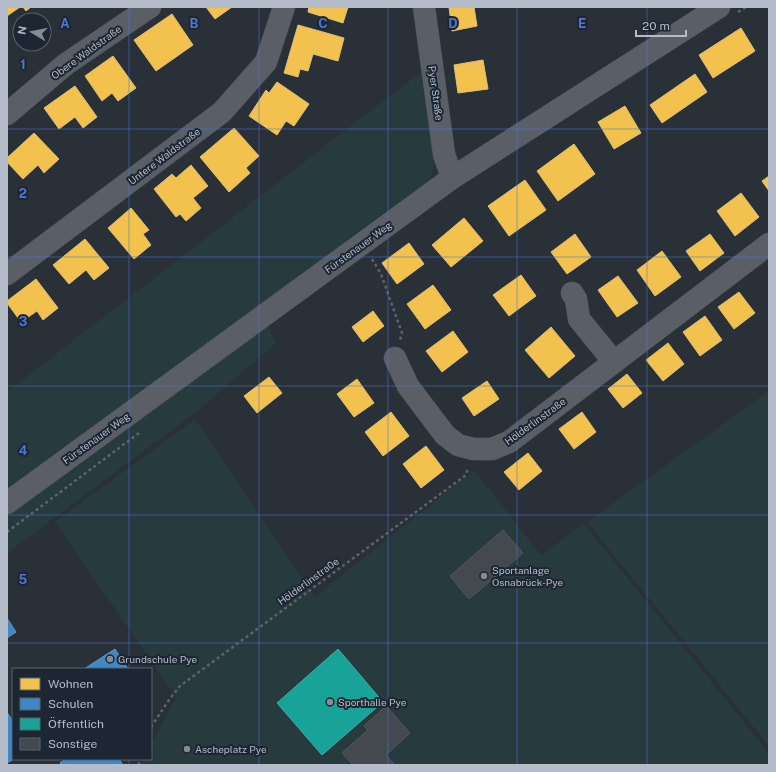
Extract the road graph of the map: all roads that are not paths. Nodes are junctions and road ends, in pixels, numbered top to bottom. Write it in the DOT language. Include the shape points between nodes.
graph roads {
  1 [pos="150,7"];
  2 [pos="284,7"];
  3 [pos="424,7"];
  4 [pos="719,7"];
  5 [pos="7,114"];
  6 [pos="452,178"];
  7 [pos="769,244"];
  8 [pos="7,274"];
  9 [pos="572,293"];
  10 [pos="395,358"];
  11 [pos="614,362"];
  12 [pos="7,503"];
  1 -- 5 [label="street, Obere Waldstraße" via="66,64"];
  2 -- 8 [label="street, Untere Waldstraße" via="266,62 222,112"];
  3 -- 6 [label="street, Pyer Straße" via="444,154"];
  4 -- 6 [label="street, Fürstenauer Weg"];
  6 -- 12 [label="street, Fürstenauer Weg"];
  7 -- 11 [label="street, Hölderlinstraße"];
  9 -- 11 [label="street" via="576,299 579,319"];
  10 -- 11 [label="street, Hölderlinstraße" via="408,386 445,435 458,444 473,449 492,449 509,442"];
}
